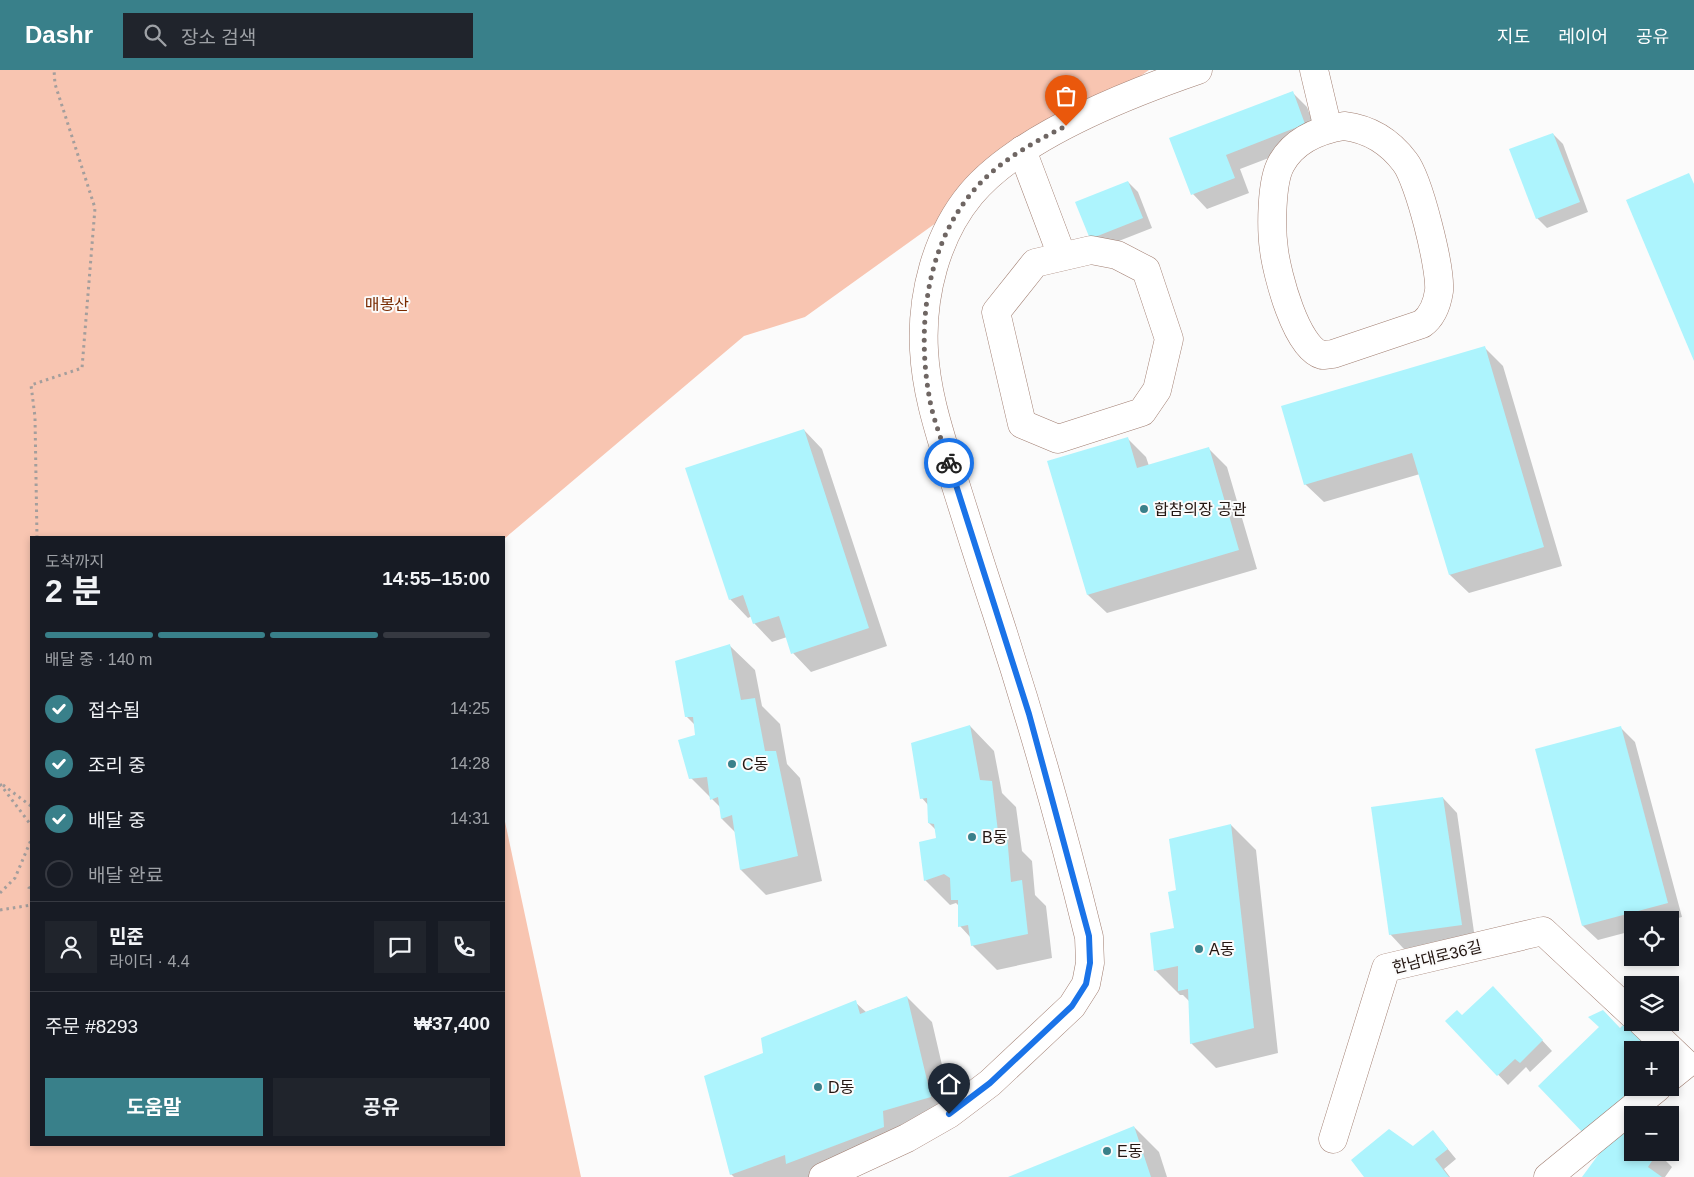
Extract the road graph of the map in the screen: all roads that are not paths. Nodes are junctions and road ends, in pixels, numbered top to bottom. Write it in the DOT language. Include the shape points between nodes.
graph roads {
  1 [pos="1198,70"];
  2 [pos="1314,70"];
  3 [pos="1328,129"];
  4 [pos="1022,150"];
  5 [pos="1062,256"];
  6 [pos="1624,1007"];
  7 [pos="1651,1031"];
  8 [pos="1662,1041"];
  9 [pos="1679,1057"];
  10 [pos="1679,1070"];
  11 [pos="1647,1096"];
  12 [pos="1333,1139"];
  13 [pos="829,1176"];
  14 [pos="1548,1177"];
  1 -- 4 [label="street" via="1144,89"];
  2 -- 3 [label="street"];
  3 -- 3 [label="street" via="1296,146 1280,165 1274,215 1274,250 1288,307 1302,336 1312,349 1322,355 1422,324 1436,307 1439,289 1432,245 1407,164 1397,152 1367,131 1344,126"];
  4 -- 5 [label="street"];
  4 -- 13 [label="street" via="970,195 940,249 928,281 924,349 930,402 1029,714 1089,936 1090,963 1086,984 1072,1006 990,1083 949,1114"];
  5 -- 5 [label="street" via="1035,262 996,312 1022,424 1058,439 1142,412 1157,390 1169,339 1146,270 1117,255 1091,250"];
  6 -- 12 [label="street, 한남대로36길" via="1543,931 1386,968"];
  7 -- 8 [label="street"];
  9 -- 10 [label="street" via="1686,1064"];
  11 -- 14 [label="street"];
}
